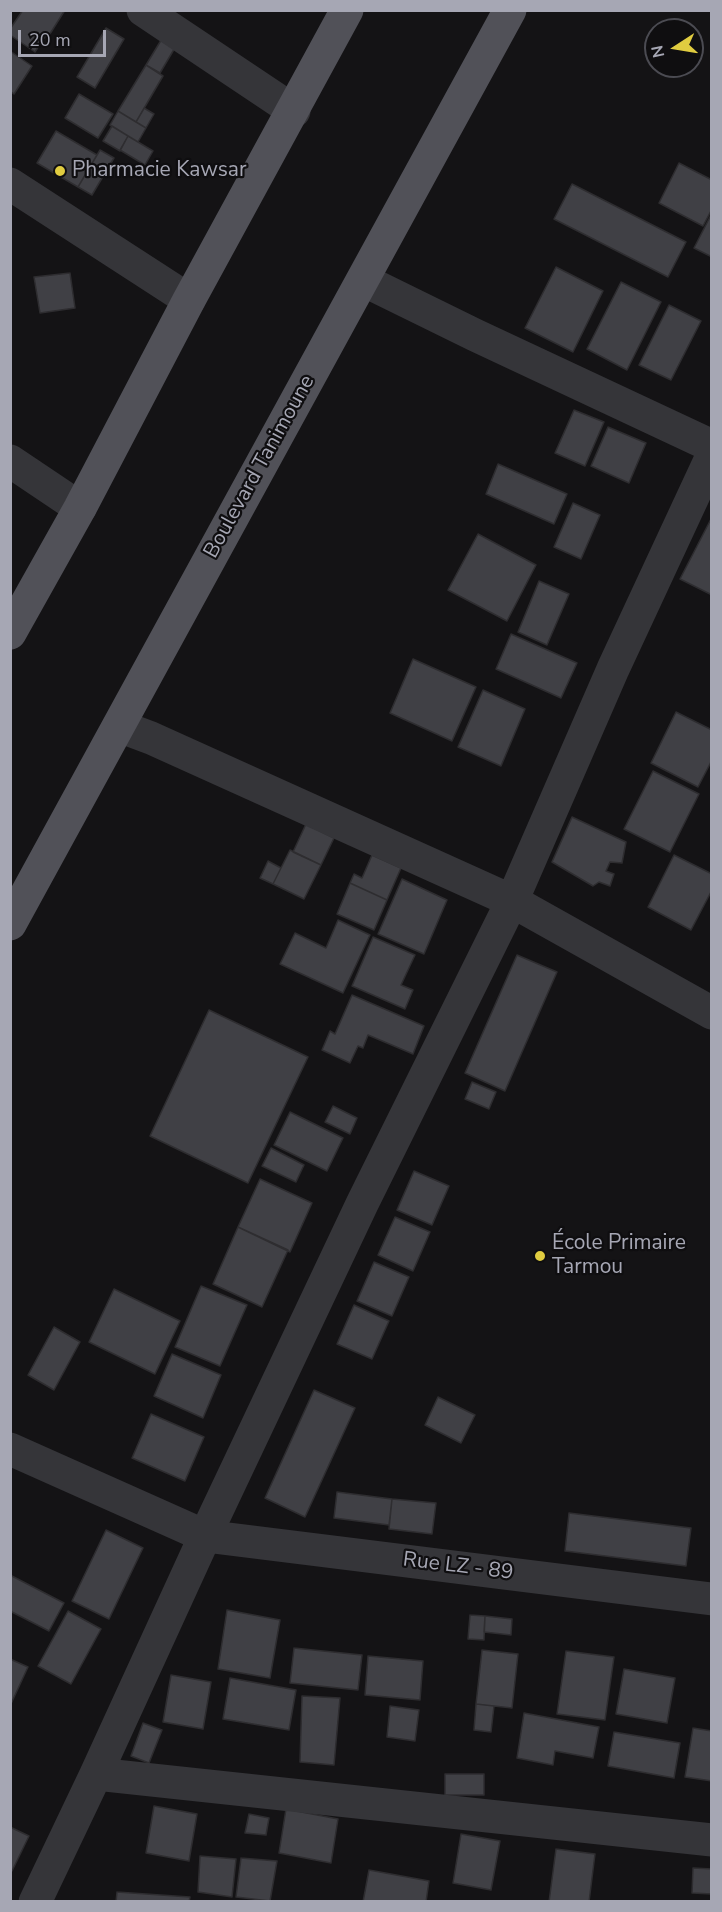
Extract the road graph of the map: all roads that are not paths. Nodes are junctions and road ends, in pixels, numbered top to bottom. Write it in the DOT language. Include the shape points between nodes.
graph roads {
  1 [pos="143,10"];
  2 [pos="347,10"];
  3 [pos="510,10"];
  4 [pos="294,111"];
  5 [pos="10,184"];
  6 [pos="363,280"];
  7 [pos="189,300"];
  8 [pos="711,446"];
  9 [pos="711,456"];
  10 [pos="10,461"];
  11 [pos="80,508"];
  12 [pos="10,633"];
  13 [pos="119,726"];
  14 [pos="512,901"];
  15 [pos="10,924"];
  16 [pos="711,1013"];
  17 [pos="10,1449"];
  18 [pos="205,1536"];
  19 [pos="711,1599"];
  20 [pos="96,1774"];
  21 [pos="711,1840"];
  22 [pos="35,1902"];
  1 -- 4 [label="street"];
  2 -- 4 [label="main road"];
  3 -- 6 [label="main road, Boulevard Tanimoune"];
  4 -- 7 [label="main road"];
  5 -- 7 [label="street"];
  6 -- 8 [label="street"];
  6 -- 13 [label="main road, Boulevard Tanimoune"];
  7 -- 11 [label="main road"];
  9 -- 14 [label="street"];
  10 -- 11 [label="street"];
  11 -- 12 [label="main road"];
  13 -- 14 [label="street"];
  13 -- 15 [label="main road, Boulevard Tanimoune"];
  14 -- 16 [label="street"];
  14 -- 18 [label="street" via="362,1204"];
  17 -- 18 [label="street, Rue LZ - 89"];
  18 -- 19 [label="street, Rue LZ - 89"];
  18 -- 20 [label="street"];
  20 -- 21 [label="street"];
  20 -- 22 [label="street"];
}
